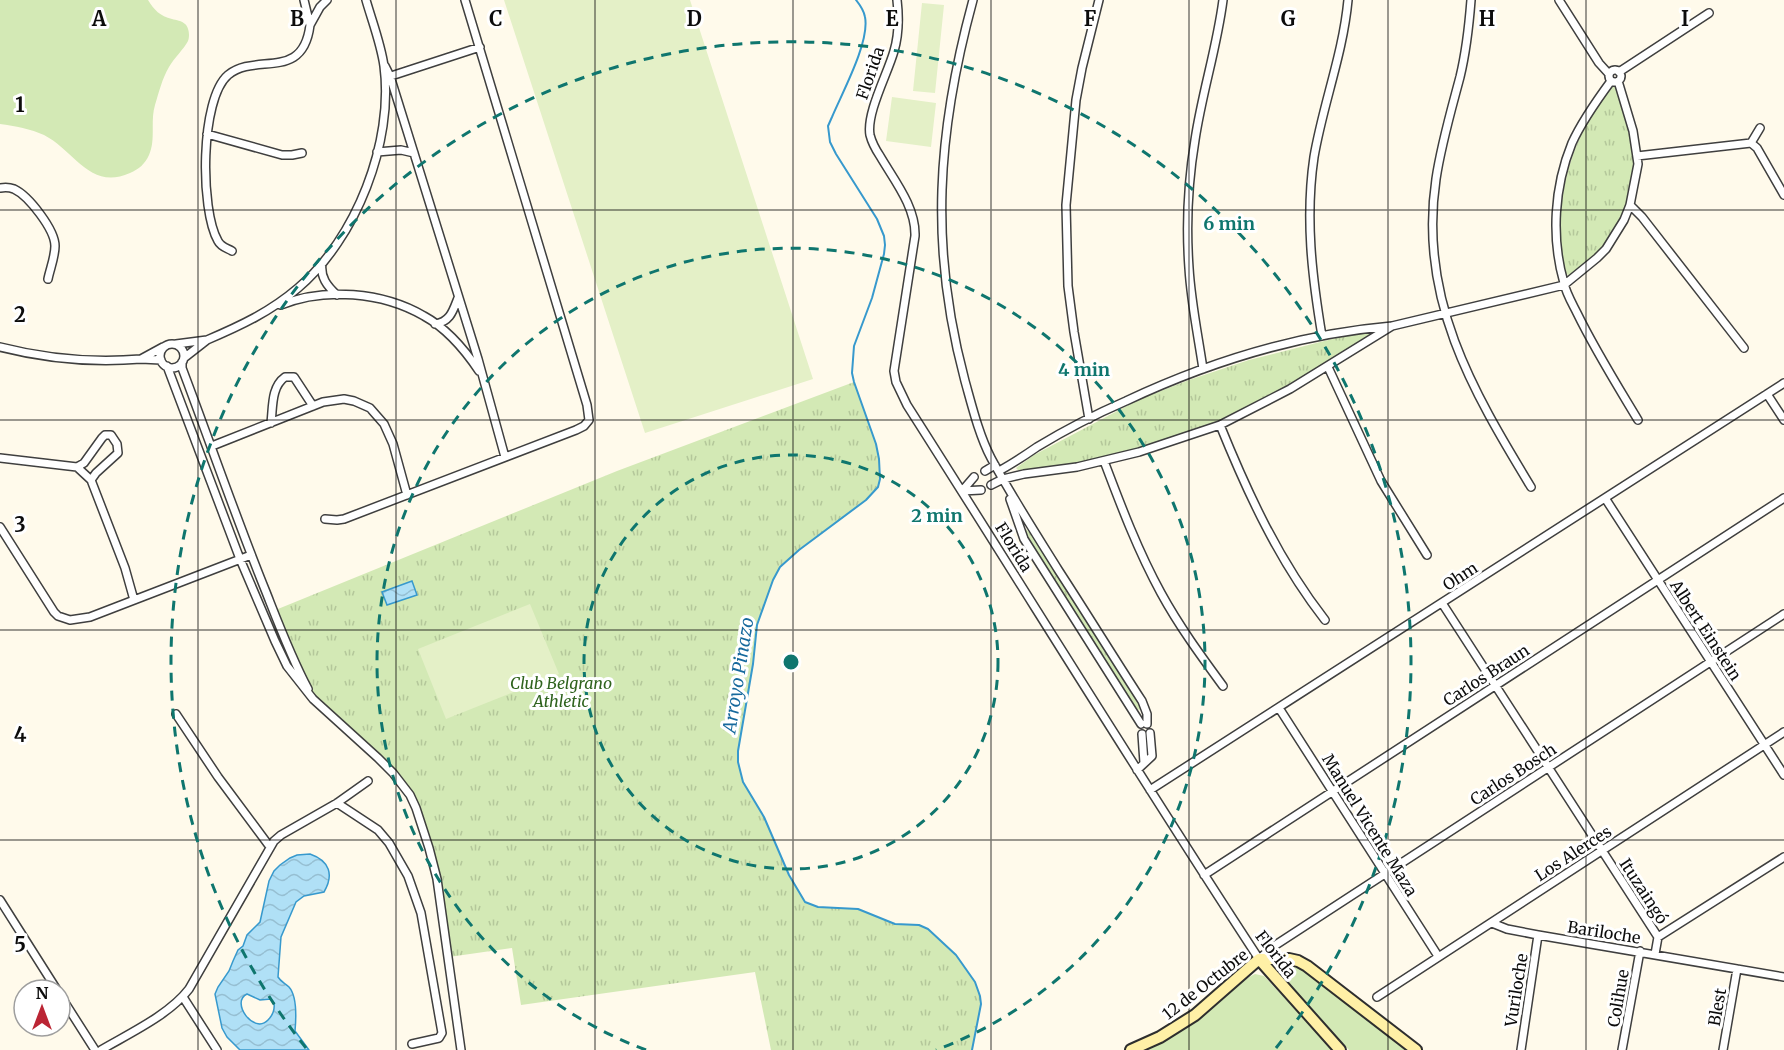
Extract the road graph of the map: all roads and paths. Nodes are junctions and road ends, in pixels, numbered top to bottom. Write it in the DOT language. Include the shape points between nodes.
graph roads {
  1 [pos="304,0"];
  2 [pos="327,0"];
  3 [pos="359,0"];
  4 [pos="465,0"];
  5 [pos="897,0"];
  6 [pos="973,0"];
  7 [pos="1099,0"];
  8 [pos="1223,0"];
  9 [pos="1348,0"];
  10 [pos="1471,0"];
  11 [pos="1559,0"];
  12 [pos="367,3"];
  13 [pos="1709,13"];
  14 [pos="310,25"];
  15 [pos="480,47"];
  16 [pos="388,78"];
  17 [pos="1613,79"];
  18 [pos="1760,128"];
  19 [pos="207,134"];
  20 [pos="1751,143"];
  21 [pos="377,152"];
  22 [pos="302,153"];
  23 [pos="414,153"];
  24 [pos="1637,156"];
  25 [pos="0,188"];
  26 [pos="1784,195"];
  27 [pos="1630,205"];
  28 [pos="232,251"];
  29 [pos="322,264"];
  30 [pos="48,279"];
  31 [pos="1564,285"];
  32 [pos="337,295"];
  33 [pos="458,298"];
  34 [pos="267,311"];
  35 [pos="1444,314"];
  36 [pos="435,324"];
  37 [pos="1392,326"];
  38 [pos="1322,336"];
  39 [pos="207,340"];
  40 [pos="175,344"];
  41 [pos="0,347"];
  42 [pos="163,347"];
  43 [pos="1744,348"];
  44 [pos="141,359"];
  45 [pos="161,360"];
  46 [pos="183,360"];
  47 [pos="166,366"];
  48 [pos="1328,367"];
  49 [pos="1203,369"];
  50 [pos="482,375"];
  51 [pos="1784,383"];
  52 [pos="1767,394"];
  53 [pos="313,406"];
  54 [pos="1089,419"];
  55 [pos="1638,420"];
  56 [pos="1784,420"];
  57 [pos="271,423"];
  58 [pos="1220,425"];
  59 [pos="212,446"];
  60 [pos="505,457"];
  61 [pos="0,458"];
  62 [pos="1104,461"];
  63 [pos="77,467"];
  64 [pos="997,468"];
  65 [pos="985,471"];
  66 [pos="975,477"];
  67 [pos="91,480"];
  68 [pos="1004,482"];
  69 [pos="991,485"];
  70 [pos="1531,487"];
  71 [pos="981,490"];
  72 [pos="962,491"];
  73 [pos="407,495"];
  74 [pos="1605,498"];
  75 [pos="1784,498"];
  76 [pos="325,519"];
  77 [pos="0,527"];
  78 [pos="251,555"];
  79 [pos="1427,555"];
  80 [pos="240,559"];
  81 [pos="1658,580"];
  82 [pos="134,600"];
  83 [pos="1442,603"];
  84 [pos="1784,614"];
  85 [pos="1325,620"];
  86 [pos="1710,662"];
  87 [pos="1495,685"];
  88 [pos="1223,686"];
  89 [pos="313,699"];
  90 [pos="1145,708"];
  91 [pos="1279,708"];
  92 [pos="176,714"];
  93 [pos="1136,714"];
  94 [pos="1784,732"];
  95 [pos="1146,733"];
  96 [pos="1764,745"];
  97 [pos="1547,767"];
  98 [pos="1137,770"];
  99 [pos="1784,775"];
  100 [pos="368,781"];
  101 [pos="1150,790"];
  102 [pos="1333,791"];
  103 [pos="337,803"];
  104 [pos="270,847"];
  105 [pos="1602,851"];
  106 [pos="1784,857"];
  107 [pos="1385,874"];
  108 [pos="1204,875"];
  109 [pos="0,900"];
  110 [pos="1492,923"];
  111 [pos="1538,935"];
  112 [pos="1658,937"];
  113 [pos="1640,951"];
  114 [pos="1655,954"];
  115 [pos="1438,956"];
  116 [pos="1259,959"];
  117 [pos="1737,969"];
  118 [pos="1784,977"];
  119 [pos="49,978"];
  120 [pos="183,997"];
  121 [pos="1377,997"];
  122 [pos="72,1014"];
  123 [pos="412,1044"];
  124 [pos="95,1050"];
  125 [pos="101,1050"];
  126 [pos="217,1050"];
  127 [pos="461,1050"];
  128 [pos="1131,1050"];
  129 [pos="1340,1050"];
  130 [pos="1416,1050"];
  131 [pos="1521,1050"];
  132 [pos="1622,1050"];
  133 [pos="1723,1050"];
  1 -- 14 [label="street"];
  2 -- 14 [label="street"];
  3 -- 12 [label="street"];
  4 -- 15 [label="street"];
  5 -- 72 [label="street, Florida" via="896,42 870,130 873,144 915,223 895,377 907,405"];
  6 -- 64 [label="street" via="954,75 946,128 943,253 960,359 975,414"];
  7 -- 54 [label="street" via="1076,100 1066,205 1068,286"];
  8 -- 49 [label="street" via="1194,142 1188,213 1191,294"];
  9 -- 38 [label="street" via="1312,178 1309,231"];
  10 -- 35 [label="street" via="1466,46 1436,182 1434,253"];
  11 -- 17 [label="street"];
  12 -- 16 [label="street"];
  13 -- 17 [label="street" via="1619,72 1613,70"];
  14 -- 19 [label="street" via="307,41 294,56 227,76 214,102"];
  15 -- 16 [label="street"];
  15 -- 60 [label="street" via="589,416 584,426"];
  16 -- 21 [label="street"];
  16 -- 23 [label="street"];
  17 -- 24 [label="street" via="1633,131"];
  17 -- 31 [label="street" via="1582,125 1566,162 1556,219"];
  18 -- 20 [label="street"];
  19 -- 22 [label="street" via="282,155"];
  19 -- 28 [label="street" via="205,180 211,224 218,242"];
  20 -- 24 [label="street"];
  20 -- 26 [label="street"];
  21 -- 23 [label="street"];
  21 -- 29 [label="street" via="356,210"];
  23 -- 33 [label="street"];
  24 -- 27 [label="street"];
  25 -- 30 [label="street" via="11,188 22,195 50,231 55,246"];
  27 -- 31 [label="street" via="1606,249"];
  27 -- 43 [label="street"];
  29 -- 32 [label="street" via="324,280"];
  29 -- 34 [label="street" via="299,288"];
  31 -- 35 [label="street"];
  31 -- 55 [label="street"];
  32 -- 34 [label="street" via="303,298"];
  32 -- 36 [label="street" via="394,303"];
  33 -- 36 [label="street" via="450,316"];
  33 -- 50 [label="street"];
  34 -- 39 [label="street"];
  35 -- 37 [label="street"];
  35 -- 70 [label="street" via="1475,388"];
  36 -- 50 [label="street" via="452,338"];
  37 -- 38 [label="street"];
  37 -- 48 [label="street"];
  38 -- 49 [label="street"];
  39 -- 40 [label="street"];
  39 -- 46 [label="street"];
  40 -- 42 [label="street"];
  40 -- 46 [label="street" via="181,348"];
  41 -- 44 [label="street" via="73,360"];
  42 -- 44 [label="street"];
  42 -- 45 [label="street"];
  44 -- 45 [label="street"];
  45 -- 47 [label="street"];
  46 -- 47 [label="street" via="177,367"];
  46 -- 59 [label="street" via="182,368"];
  47 -- 80 [label="street"];
  48 -- 58 [label="street"];
  48 -- 79 [label="street" via="1376,472"];
  49 -- 54 [label="street"];
  50 -- 60 [label="street"];
  51 -- 52 [label="street, Ohm"];
  52 -- 56 [label="street"];
  52 -- 74 [label="street, Ohm"];
  53 -- 57 [label="street"];
  53 -- 57 [label="street" via="298,381 285,377 276,387"];
  53 -- 73 [label="street" via="344,399 363,404 378,415 393,444"];
  54 -- 64 [label="street"];
  57 -- 59 [label="street"];
  58 -- 62 [label="street"];
  58 -- 85 [label="street" via="1266,528"];
  59 -- 78 [label="street"];
  60 -- 73 [label="street"];
  61 -- 63 [label="street"];
  62 -- 68 [label="street" via="1024,474"];
  62 -- 88 [label="street" via="1151,575"];
  63 -- 67 [label="street"];
  63 -- 67 [label="street" via="84,464 105,435 111,435 118,453"];
  64 -- 65 [label="street"];
  64 -- 68 [label="street"];
  66 -- 72 [label="street"];
  67 -- 82 [label="street"];
  68 -- 69 [label="street"];
  68 -- 90 [label="street"];
  68 -- 93 [label="street" via="1024,539"];
  71 -- 72 [label="street"];
  72 -- 98 [label="street, Florida"];
  73 -- 76 [label="street" via="344,519"];
  74 -- 81 [label="street, Albert Einstein"];
  74 -- 83 [label="street, Ohm"];
  75 -- 81 [label="street, Carlos Braun"];
  77 -- 82 [label="street" via="58,616 82,619"];
  78 -- 80 [label="street"];
  78 -- 89 [label="street" via="294,663"];
  80 -- 82 [label="street"];
  80 -- 89 [label="street" via="281,654"];
  81 -- 86 [label="street, Albert Einstein"];
  81 -- 87 [label="street, Carlos Braun"];
  83 -- 87 [label="street, Ituzaingó"];
  83 -- 91 [label="street, Ohm"];
  84 -- 86 [label="street, Carlos Bosch"];
  86 -- 96 [label="street, Albert Einstein"];
  86 -- 97 [label="street, Carlos Bosch"];
  87 -- 97 [label="street, Ituzaingó"];
  87 -- 102 [label="street, Carlos Braun"];
  89 -- 127 [label="street" via="378,758 416,808 437,879"];
  90 -- 93 [label="street"];
  90 -- 93 [label="street" via="1144,724"];
  91 -- 101 [label="street, Ohm"];
  91 -- 102 [label="street, Manuel Vicente Maza"];
  92 -- 104 [label="street"];
  94 -- 96 [label="street, Los Alerces"];
  95 -- 98 [label="street" via="1152,756"];
  96 -- 99 [label="street, Albert Einstein"];
  96 -- 105 [label="street, Los Alerces"];
  97 -- 105 [label="street, Ituzaingó"];
  97 -- 107 [label="street, Carlos Bosch"];
  98 -- 101 [label="street, Florida"];
  100 -- 103 [label="street"];
  101 -- 108 [label="street, Florida"];
  102 -- 107 [label="street, Manuel Vicente Maza"];
  102 -- 108 [label="street, Carlos Braun"];
  103 -- 104 [label="street" via="281,835"];
  103 -- 123 [label="street" via="378,830 389,843 408,876 421,913 442,1033 439,1038"];
  104 -- 120 [label="street"];
  105 -- 110 [label="street, Los Alerces"];
  105 -- 112 [label="street, Ituzaingó"];
  106 -- 112 [label="street"];
  107 -- 115 [label="street, Manuel Vicente Maza"];
  107 -- 116 [label="street, Carlos Bosch"];
  108 -- 116 [label="street, Florida"];
  109 -- 119 [label="street"];
  110 -- 111 [label="street, Bariloche"];
  110 -- 115 [label="street, Los Alerces"];
  111 -- 113 [label="street, Bariloche"];
  111 -- 131 [label="street, Vuriloche"];
  112 -- 114 [label="street, Ituzaingó"];
  113 -- 114 [label="street, Bariloche"];
  113 -- 132 [label="street, Colihue"];
  114 -- 117 [label="street, Bariloche"];
  115 -- 121 [label="street, Los Alerces"];
  116 -- 128 [label="street, 12 de Octubre" via="1195,1015"];
  116 -- 129 [label="street, Florida"];
  116 -- 130 [label="street, 12 de Octubre" via="1289,959 1307,966"];
  117 -- 118 [label="street, Bariloche"];
  117 -- 133 [label="street, Blest"];
  120 -- 125 [label="street"];
  120 -- 126 [label="street"];
  122 -- 124 [label="street"];
}
